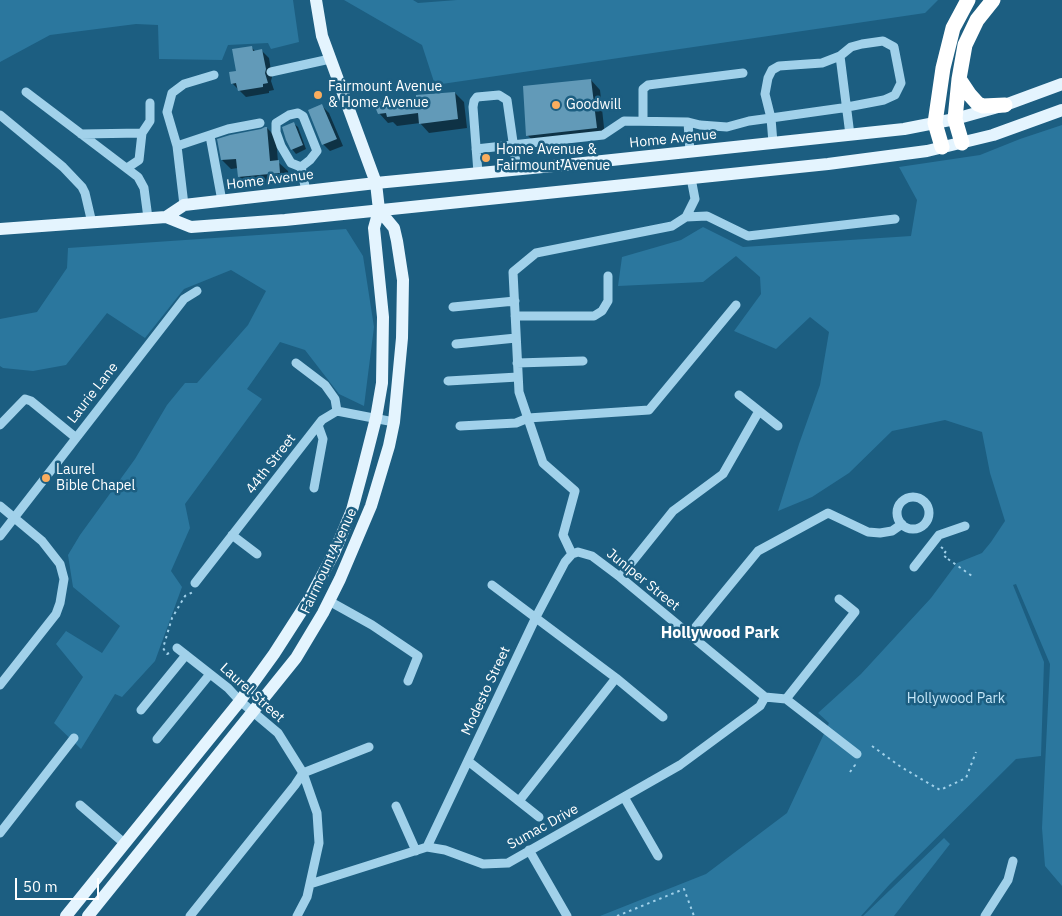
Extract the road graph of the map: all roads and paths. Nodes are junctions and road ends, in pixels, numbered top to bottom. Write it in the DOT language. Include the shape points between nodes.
graph roads {
  1 [pos="316,0"];
  2 [pos="968,0"];
  3 [pos="993,0"];
  4 [pos="840,56"];
  5 [pos="330,59"];
  6 [pos="271,72"];
  7 [pos="743,73"];
  8 [pos="214,75"];
  9 [pos="959,79"];
  10 [pos="1062,84"];
  11 [pos="26,92"];
  12 [pos="150,103"];
  13 [pos="1005,105"];
  14 [pos="847,107"];
  15 [pos="1062,110"];
  16 [pos="0,114"];
  17 [pos="771,118"];
  18 [pos="954,119"];
  19 [pos="643,121"];
  20 [pos="688,122"];
  21 [pos="260,123"];
  22 [pos="935,123"];
  23 [pos="142,133"];
  24 [pos="81,134"];
  25 [pos="850,135"];
  26 [pos="210,136"];
  27 [pos="962,142"];
  28 [pos="773,143"];
  29 [pos="514,145"];
  30 [pos="177,146"];
  31 [pos="942,147"];
  32 [pos="476,149"];
  33 [pos="690,152"];
  34 [pos="301,167"];
  35 [pos="127,168"];
  36 [pos="517,170"];
  37 [pos="478,173"];
  38 [pos="691,178"];
  39 [pos="376,183"];
  40 [pos="306,191"];
  41 [pos="222,201"];
  42 [pos="184,205"];
  43 [pos="379,210"];
  44 [pos="166,217"];
  45 [pos="686,217"];
  46 [pos="148,218"];
  47 [pos="895,219"];
  48 [pos="92,223"];
  49 [pos="0,230"];
  50 [pos="608,276"];
  51 [pos="197,291"];
  52 [pos="514,301"];
  53 [pos="736,305"];
  54 [pos="453,307"];
  55 [pos="515,316"];
  56 [pos="516,338"];
  57 [pos="456,344"];
  58 [pos="583,361"];
  59 [pos="296,363"];
  60 [pos="517,363"];
  61 [pos="518,377"];
  62 [pos="448,381"];
  63 [pos="739,394"];
  64 [pos="337,411"];
  65 [pos="759,411"];
  66 [pos="376,418"];
  67 [pos="528,418"];
  68 [pos="394,422"];
  69 [pos="0,424"];
  70 [pos="318,425"];
  71 [pos="460,426"];
  72 [pos="778,426"];
  73 [pos="75,437"];
  74 [pos="314,488"];
  75 [pos="0,506"];
  76 [pos="15,517"];
  77 [pos="902,524"];
  78 [pos="925,524"];
  79 [pos="965,526"];
  80 [pos="232,535"];
  81 [pos="939,535"];
  82 [pos="0,536"];
  83 [pos="940,545"];
  84 [pos="575,553"];
  85 [pos="257,554"];
  86 [pos="914,567"];
  87 [pos="972,576"];
  88 [pos="620,577"];
  89 [pos="195,583"];
  90 [pos="492,585"];
  91 [pos="839,598"];
  92 [pos="329,601"];
  93 [pos="536,617"];
  94 [pos="689,635"];
  95 [pos="177,648"];
  96 [pos="186,654"];
  97 [pos="210,674"];
  98 [pos="616,678"];
  99 [pos="408,681"];
  100 [pos="0,685"];
  101 [pos="765,697"];
  102 [pos="786,699"];
  103 [pos="240,701"];
  104 [pos="141,710"];
  105 [pos="253,712"];
  106 [pos="664,717"];
  107 [pos="74,738"];
  108 [pos="156,739"];
  109 [pos="872,746"];
  110 [pos="369,747"];
  111 [pos="976,752"];
  112 [pos="855,757"];
  113 [pos="468,762"];
  114 [pos="850,772"];
  115 [pos="303,773"];
  116 [pos="624,797"];
  117 [pos="519,801"];
  118 [pos="80,805"];
  119 [pos="396,806"];
  120 [pos="539,817"];
  121 [pos="0,833"];
  122 [pos="124,844"];
  123 [pos="427,848"];
  124 [pos="530,850"];
  125 [pos="416,851"];
  126 [pos="658,856"];
  127 [pos="1013,861"];
  128 [pos="310,884"];
  129 [pos="66,916"];
  130 [pos="88,916"];
  131 [pos="190,916"];
  132 [pos="297,916"];
  133 [pos="567,916"];
  134 [pos="617,916"];
  135 [pos="694,916"];
  136 [pos="985,916"];
  1 -- 5 [label="main road, Fairmount Avenue"];
  2 -- 22 [label="highway" via="953,28"];
  3 -- 9 [label="highway" via="977,20 965,45"];
  4 -- 14 [label="street"];
  4 -- 14 [label="street" via="851,47 883,41 894,47 901,83 895,95 884,100"];
  4 -- 17 [label="street" via="822,63 779,66 772,70 765,94"];
  5 -- 6 [label="street"];
  5 -- 39 [label="main road, Fairmount Avenue"];
  7 -- 19 [label="street" via="648,85 643,89"];
  8 -- 30 [label="street" via="184,84 172,93 167,112"];
  9 -- 13 [label="highway" via="978,104"];
  9 -- 18 [label="highway"];
  10 -- 13 [label="main road, Home Avenue"];
  11 -- 24 [label="street"];
  12 -- 23 [label="street" via="150,121"];
  13 -- 18 [label="main road, Home Avenue"];
  14 -- 17 [label="street"];
  14 -- 25 [label="street"];
  15 -- 27 [label="main road" via="994,136"];
  16 -- 48 [label="street" via="82,187"];
  17 -- 20 [label="street" via="727,127"];
  17 -- 28 [label="street"];
  18 -- 22 [label="main road, Home Avenue"];
  18 -- 27 [label="highway"];
  19 -- 20 [label="street"];
  19 -- 29 [label="street" via="624,121 603,136"];
  20 -- 33 [label="street"];
  21 -- 26 [label="street"];
  22 -- 25 [label="main road, Home Avenue"];
  22 -- 31 [label="highway"];
  23 -- 24 [label="street"];
  23 -- 35 [label="street" via="139,160"];
  24 -- 35 [label="street"];
  25 -- 28 [label="main road, Home Avenue"];
  26 -- 30 [label="street"];
  26 -- 41 [label="street"];
  27 -- 31 [label="main road"];
  28 -- 33 [label="main road, Home Avenue"];
  29 -- 32 [label="street"];
  29 -- 32 [label="street" via="507,100 499,95 477,97 473,107"];
  29 -- 36 [label="street"];
  30 -- 42 [label="street"];
  31 -- 38 [label="main road" via="828,164"];
  32 -- 37 [label="street"];
  33 -- 36 [label="main road, Home Avenue"];
  34 -- 34 [label="street" via="317,151 303,116 298,113 276,123 276,132 292,163"];
  34 -- 40 [label="street"];
  35 -- 46 [label="street" via="142,183"];
  36 -- 37 [label="main road, Home Avenue"];
  37 -- 39 [label="main road, Home Avenue"];
  38 -- 43 [label="main road"];
  38 -- 45 [label="street" via="694,199"];
  39 -- 40 [label="main road, Home Avenue"];
  39 -- 43 [label="main road, Fairmount Avenue"];
  40 -- 41 [label="main road, Home Avenue"];
  41 -- 42 [label="main road, Home Avenue"];
  42 -- 44 [label="main road, Home Avenue"];
  43 -- 44 [label="main road" via="192,227"];
  43 -- 66 [label="main road, Fairmount Avenue" via="374,228 383,317 382,383"];
  43 -- 68 [label="main road, Fairmount Avenue" via="394,228 403,280 402,338"];
  44 -- 46 [label="main road"];
  45 -- 47 [label="street" via="707,216 748,236"];
  45 -- 52 [label="street" via="672,226 536,253 513,272"];
  46 -- 48 [label="main road"];
  48 -- 49 [label="main road"];
  50 -- 55 [label="street" via="608,301 594,316"];
  51 -- 73 [label="street, Laurie Lane" via="184,299"];
  52 -- 54 [label="street"];
  52 -- 55 [label="street"];
  53 -- 67 [label="street" via="649,410"];
  55 -- 56 [label="street"];
  56 -- 57 [label="street"];
  56 -- 60 [label="street"];
  58 -- 60 [label="street"];
  59 -- 64 [label="street" via="325,385 335,399"];
  60 -- 61 [label="street"];
  61 -- 62 [label="street"];
  61 -- 67 [label="street" via="519,392"];
  63 -- 65 [label="street"];
  64 -- 66 [label="street"];
  64 -- 70 [label="street, 44th Street"];
  65 -- 72 [label="street"];
  65 -- 88 [label="street" via="723,474 673,511"];
  66 -- 68 [label="street"];
  66 -- 103 [label="main road, Fairmount Avenue" via="352,510 334,553 310,598"];
  67 -- 71 [label="street" via="516,423"];
  67 -- 84 [label="street" via="543,463 575,491 563,534"];
  68 -- 92 [label="main road, Fairmount Avenue" via="371,506"];
  69 -- 73 [label="street" via="25,399"];
  70 -- 74 [label="street" via="323,440"];
  70 -- 80 [label="street, 44th Street"];
  73 -- 76 [label="street, Laurie Lane"];
  75 -- 76 [label="street"];
  76 -- 82 [label="street, Laurie Lane"];
  76 -- 100 [label="street" via="42,541 60,564 64,579 56,614"];
  77 -- 78 [label="street" via="911,528"];
  77 -- 78 [label="street" via="897,515 900,504 908,497 914,497 927,505 929,514"];
  77 -- 94 [label="street" via="892,531 868,532 828,512 758,551"];
  78 -- 81 [label="street"];
  79 -- 81 [label="street"];
  80 -- 85 [label="street"];
  80 -- 89 [label="street, 44th Street"];
  81 -- 86 [label="street"];
  83 -- 87 [label="path" via="946,551 943,555"];
  84 -- 88 [label="street, Juniper Street" via="592,556"];
  84 -- 93 [label="street, Modesto Street" via="564,562"];
  88 -- 94 [label="street, Juniper Street"];
  89 -- 95 [label="path" via="195,591 185,596 172,618 163,648 166,654"];
  90 -- 93 [label="street"];
  91 -- 102 [label="street" via="855,612"];
  92 -- 99 [label="street" via="418,656"];
  92 -- 105 [label="main road, Fairmount Avenue" via="296,658"];
  93 -- 98 [label="street"];
  93 -- 113 [label="street, Modesto Street"];
  94 -- 101 [label="street, Juniper Street"];
  95 -- 96 [label="street, Laurel Street"];
  96 -- 97 [label="street, Laurel Street"];
  96 -- 104 [label="street"];
  97 -- 103 [label="street, Laurel Street"];
  97 -- 108 [label="street"];
  98 -- 106 [label="street"];
  98 -- 117 [label="street"];
  101 -- 102 [label="street"];
  101 -- 116 [label="street, Sumac Drive" via="760,706 680,765"];
  102 -- 112 [label="street"];
  103 -- 105 [label="street, Laurel Street"];
  103 -- 122 [label="main road, Fairmount Avenue"];
  105 -- 115 [label="street, Laurel Street" via="278,733"];
  105 -- 130 [label="main road, Fairmount Avenue"];
  107 -- 121 [label="street"];
  109 -- 111 [label="path" via="940,790 966,778"];
  110 -- 115 [label="street"];
  112 -- 114 [label="path"];
  113 -- 117 [label="street"];
  113 -- 123 [label="street, Modesto Street"];
  115 -- 128 [label="street, Laurel Street" via="317,813 319,843"];
  115 -- 131 [label="street"];
  116 -- 124 [label="street, Sumac Drive"];
  116 -- 126 [label="street"];
  117 -- 120 [label="street"];
  118 -- 122 [label="street"];
  119 -- 125 [label="street"];
  122 -- 129 [label="main road, Fairmount Avenue"];
  123 -- 124 [label="street, Sumac Drive" via="445,850 483,864 508,863"];
  123 -- 125 [label="street, Sumac Drive"];
  124 -- 133 [label="street"];
  125 -- 128 [label="street, Sumac Drive"];
  127 -- 136 [label="street" via="1008,880"];
  128 -- 132 [label="street"];
  134 -- 135 [label="path" via="684,889"];
}
